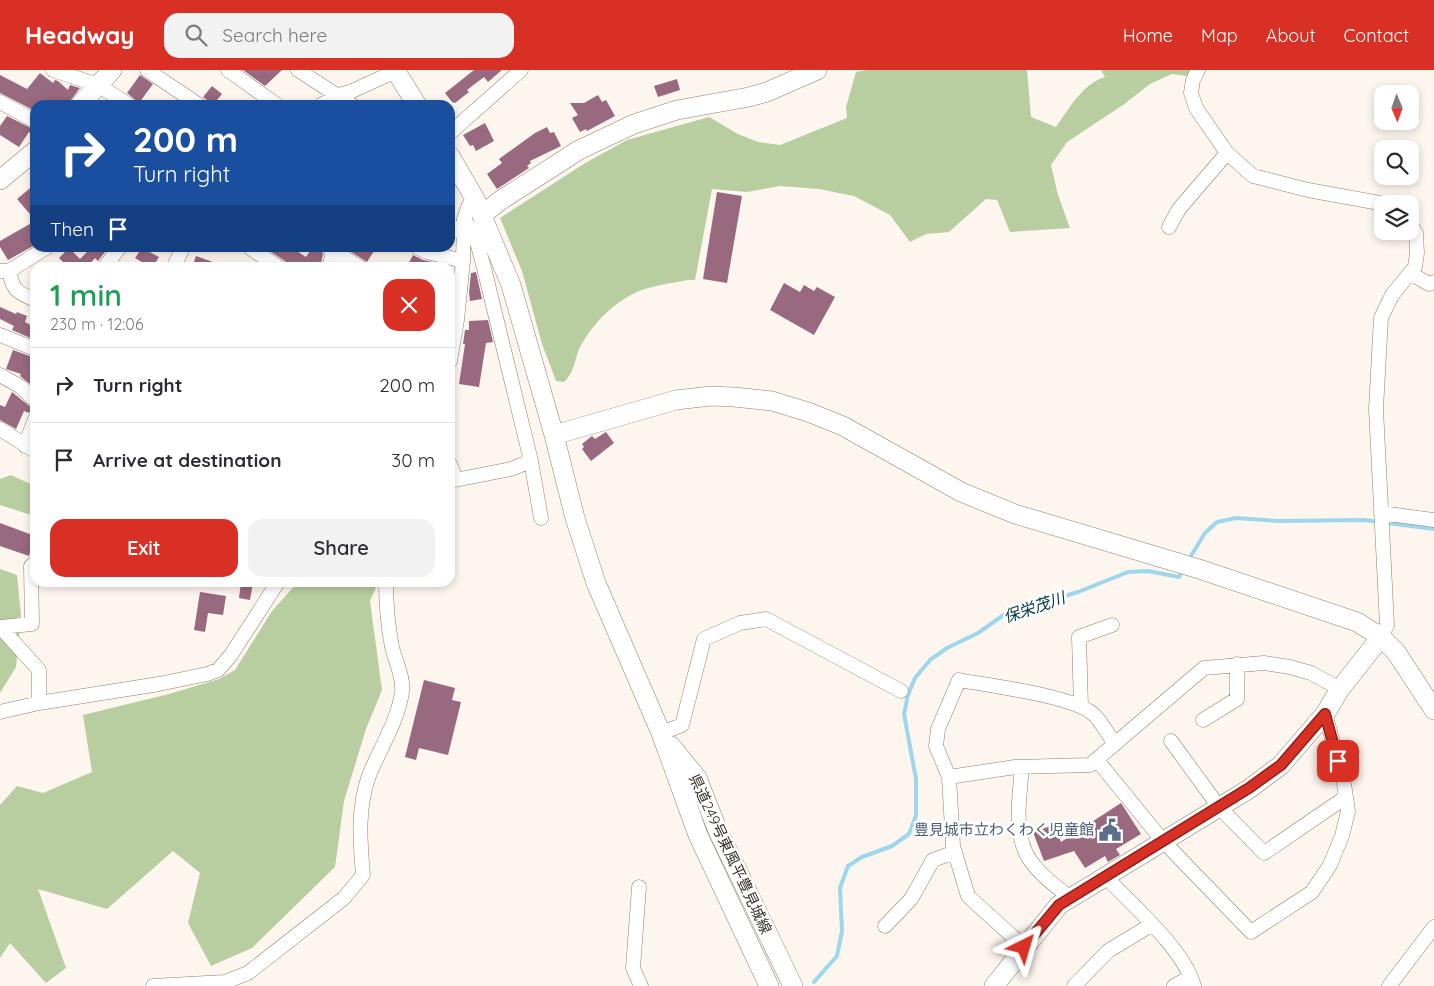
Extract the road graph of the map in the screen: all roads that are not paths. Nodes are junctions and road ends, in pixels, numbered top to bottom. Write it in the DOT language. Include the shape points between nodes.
graph roads {
  1 [pos="53,70"];
  2 [pos="112,70"];
  3 [pos="147,70"];
  4 [pos="228,70"];
  5 [pos="298,70"];
  6 [pos="522,70"];
  7 [pos="817,70"];
  8 [pos="1198,70"];
  9 [pos="396,71"];
  10 [pos="98,85"];
  11 [pos="338,95"];
  12 [pos="84,100"];
  13 [pos="121,100"];
  14 [pos="192,100"];
  15 [pos="269,100"];
  16 [pos="330,100"];
  17 [pos="345,100"];
  18 [pos="414,100"];
  19 [pos="0,102"];
  20 [pos="30,118"];
  21 [pos="455,129"];
  22 [pos="1227,153"];
  23 [pos="30,155"];
  24 [pos="455,165"];
  25 [pos="0,180"];
  26 [pos="1374,202"];
  27 [pos="479,206"];
  28 [pos="464,219"];
  29 [pos="1169,227"];
  30 [pos="455,228"];
  31 [pos="464,234"];
  32 [pos="1416,240"];
  33 [pos="39,252"];
  34 [pos="256,252"];
  35 [pos="338,252"];
  36 [pos="427,252"];
  37 [pos="463,261"];
  38 [pos="271,262"];
  39 [pos="352,262"];
  40 [pos="5,271"];
  41 [pos="1410,273"];
  42 [pos="1434,282"];
  43 [pos="30,298"];
  44 [pos="455,313"];
  45 [pos="0,335"];
  46 [pos="30,346"];
  47 [pos="0,375"];
  48 [pos="30,395"];
  49 [pos="0,429"];
  50 [pos="554,435"];
  51 [pos="30,448"];
  52 [pos="530,461"];
  53 [pos="455,480"];
  54 [pos="1381,514"];
  55 [pos="541,518"];
  56 [pos="1434,520"];
  57 [pos="31,587"];
  58 [pos="272,587"];
  59 [pos="386,587"];
  60 [pos="1112,625"];
  61 [pos="1,628"];
  62 [pos="1381,638"];
  63 [pos="1237,664"];
  64 [pos="1340,689"];
  65 [pos="901,691"];
  66 [pos="39,703"];
  67 [pos="1081,707"];
  68 [pos="1434,710"];
  69 [pos="0,712"];
  70 [pos="1325,714"];
  71 [pos="1203,720"];
  72 [pos="661,733"];
  73 [pos="1171,741"];
  74 [pos="1115,744"];
  75 [pos="1096,760"];
  76 [pos="1022,767"];
  77 [pos="949,777"];
  78 [pos="1346,797"];
  79 [pos="1219,807"];
  80 [pos="1163,841"];
  81 [pos="955,852"];
  82 [pos="1105,876"];
  83 [pos="639,887"];
  84 [pos="1070,898"];
  85 [pos="1151,925"];
  86 [pos="885,926"];
  87 [pos="1434,927"];
  88 [pos="1024,947"];
  89 [pos="1192,982"];
  90 [pos="153,986"];
  91 [pos="641,986"];
  92 [pos="770,986"];
  93 [pos="793,986"];
  94 [pos="994,986"];
  95 [pos="1074,986"];
  96 [pos="1174,986"];
  97 [pos="1389,986"];
  1 -- 10 [label="street"];
  2 -- 10 [label="street"];
  3 -- 14 [label="street"];
  4 -- 15 [label="street"];
  5 -- 11 [label="street"];
  6 -- 21 [label="street"];
  7 -- 27 [label="street" via="767,92 684,108 634,124 579,150 501,200"];
  8 -- 22 [label="street" via="1191,93 1196,108"];
  9 -- 11 [label="street"];
  9 -- 18 [label="street"];
  10 -- 12 [label="street"];
  10 -- 13 [label="street"];
  11 -- 16 [label="street"];
  11 -- 17 [label="street"];
  19 -- 20 [label="street"];
  22 -- 26 [label="street" via="1253,176"];
  22 -- 29 [label="street" via="1179,209"];
  23 -- 25 [label="street"];
  24 -- 27 [label="street"];
  27 -- 28 [label="street" via="469,205"];
  27 -- 50 [label="street" via="511,285"];
  28 -- 31 [label="street"];
  28 -- 52 [label="street" via="476,238"];
  30 -- 31 [label="street"];
  31 -- 37 [label="street"];
  32 -- 41 [label="street" via="1415,267"];
  33 -- 40 [label="street"];
  34 -- 38 [label="street"];
  35 -- 39 [label="street"];
  36 -- 37 [label="street"];
  37 -- 44 [label="street"];
  40 -- 43 [label="street" via="18,293"];
  41 -- 42 [label="street" via="1429,284"];
  41 -- 54 [label="street" via="1392,295 1381,318 1376,409"];
  45 -- 46 [label="street"];
  47 -- 48 [label="street"];
  49 -- 51 [label="street"];
  50 -- 62 [label="street" via="676,400 711,396 772,401 842,426 961,492 1015,514 1178,562 1356,622"];
  50 -- 72 [label="street" via="596,584"];
  52 -- 53 [label="street" via="511,469"];
  52 -- 55 [label="street"];
  54 -- 56 [label="street"];
  54 -- 62 [label="street" via="1387,625"];
  57 -- 61 [label="street" via="32,624"];
  58 -- 66 [label="street" via="231,655 218,670 159,684"];
  59 -- 90 [label="street" via="388,619 402,691 391,729 365,788 360,838 363,875 344,898 248,973 224,982"];
  60 -- 67 [label="street" via="1079,637"];
  61 -- 66 [label="street" via="40,670"];
  62 -- 64 [label="street"];
  62 -- 68 [label="street" via="1396,652"];
  63 -- 64 [label="street" via="1290,666"];
  63 -- 71 [label="street" via="1236,699"];
  63 -- 74 [label="street" via="1204,668"];
  64 -- 70 [label="street"];
  65 -- 72 [label="street" via="766,619 740,623 704,639 682,725"];
  66 -- 69 [label="street"];
  67 -- 74 [label="street" via="1092,713"];
  67 -- 77 [label="street" via="1050,697 959,680 938,729 936,746"];
  70 -- 78 [label="street"];
  70 -- 79 [label="street" via="1281,765"];
  72 -- 92 [label="street, 県道249号東風平豊見城線" via="698,835"];
  72 -- 93 [label="street, 県道249号東風平豊見城線" via="697,778 718,831"];
  73 -- 79 [label="street"];
  74 -- 75 [label="street"];
  75 -- 76 [label="street" via="1090,765"];
  75 -- 80 [label="street"];
  76 -- 77 [label="street"];
  76 -- 84 [label="street" via="1018,813 1025,852 1037,868"];
  77 -- 81 [label="street"];
  78 -- 79 [label="street" via="1264,853"];
  78 -- 80 [label="street" via="1348,810 1342,836 1330,865 1312,892 1251,932"];
  79 -- 80 [label="street"];
  80 -- 82 [label="street"];
  81 -- 86 [label="street" via="933,860 911,899"];
  81 -- 88 [label="street" via="968,896"];
  82 -- 84 [label="street"];
  82 -- 85 [label="street"];
  83 -- 91 [label="street" via="633,968"];
  84 -- 88 [label="street" via="1059,905"];
  85 -- 89 [label="street" via="1173,948"];
  85 -- 95 [label="street" via="1108,951"];
  87 -- 97 [label="street"];
  88 -- 94 [label="street"];
  89 -- 96 [label="street"];
}
